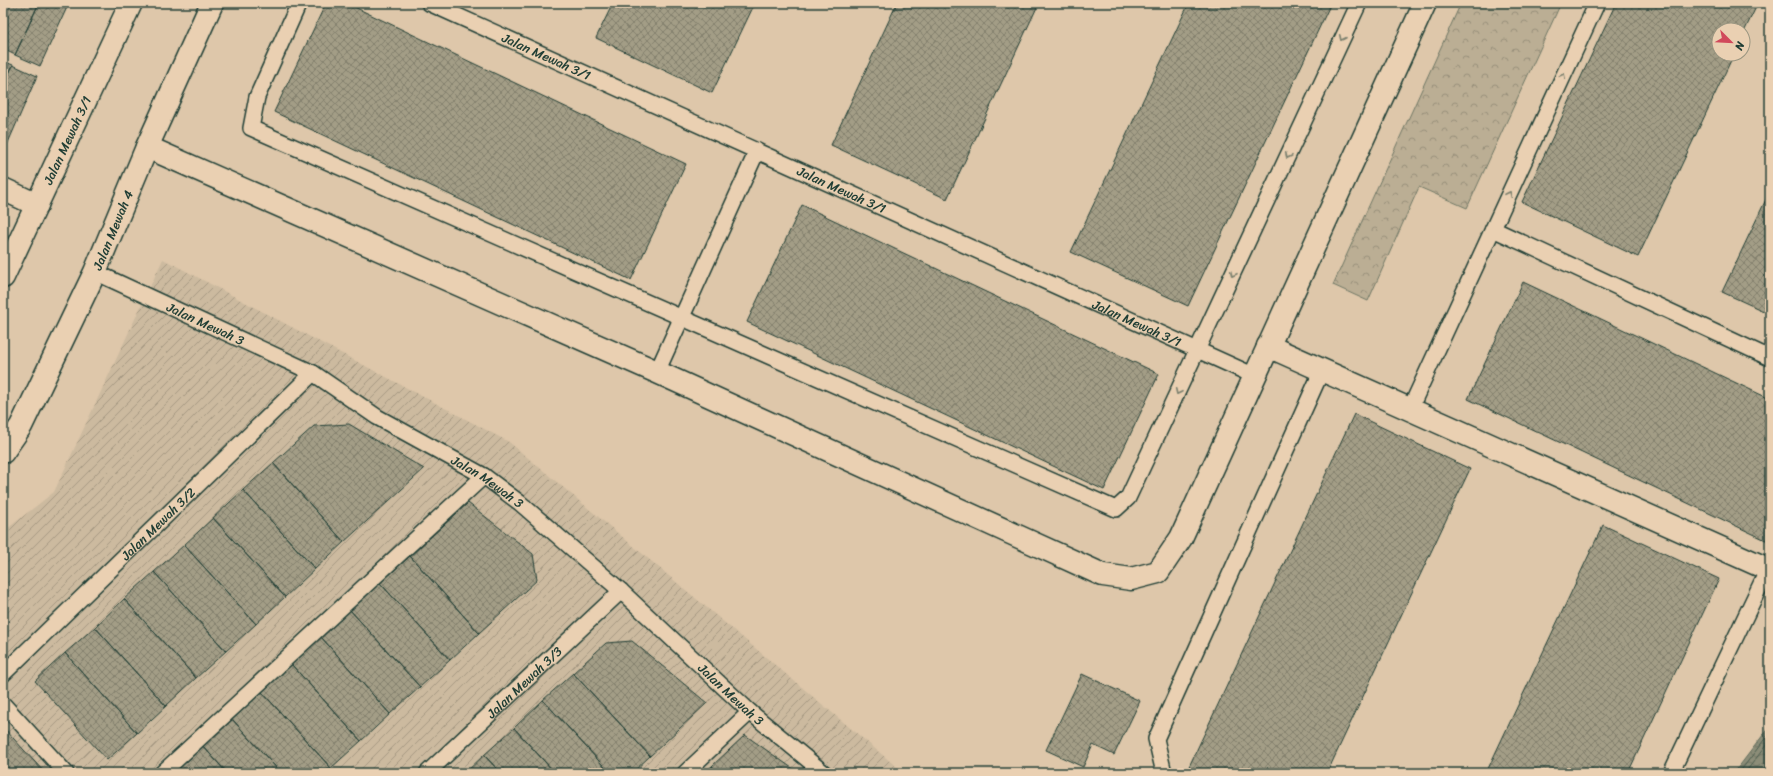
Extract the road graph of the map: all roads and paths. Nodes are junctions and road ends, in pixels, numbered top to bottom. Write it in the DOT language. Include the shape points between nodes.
graph roads {
  1 [pos="131,3"];
  2 [pos="212,3"];
  3 [pos="299,3"];
  4 [pos="429,3"];
  5 [pos="1359,3"];
  6 [pos="1426,3"];
  7 [pos="1597,3"];
  8 [pos="147,147"];
  9 [pos="757,151"];
  10 [pos="3,189"];
  11 [pos="38,205"];
  12 [pos="1493,229"];
  13 [pos="95,272"];
  14 [pos="3,277"];
  15 [pos="682,318"];
  16 [pos="1268,346"];
  17 [pos="1197,350"];
  18 [pos="1770,358"];
  19 [pos="1322,370"];
  20 [pos="657,372"];
  21 [pos="313,373"];
  22 [pos="1255,376"];
  23 [pos="1410,410"];
  24 [pos="3,452"];
  25 [pos="484,476"];
  26 [pos="1769,570"];
  27 [pos="621,591"];
  28 [pos="3,674"];
  29 [pos="3,704"];
  30 [pos="750,712"];
  31 [pos="66,773"];
  32 [pos="162,773"];
  33 [pos="427,773"];
  34 [pos="685,773"];
  35 [pos="824,773"];
  36 [pos="1164,773"];
  37 [pos="1671,773"];
  1 -- 11 [label="street, Jalan Mewah 3/1"];
  2 -- 8 [label="street, Jalan Mewah 4"];
  3 -- 15 [label="lane" via="257,97 251,128"];
  4 -- 9 [label="lane, Jalan Mewah 3/1"];
  5 -- 17 [label="lane, one-way"];
  6 -- 16 [label="street"];
  12 -- 7 [label="lane, one-way"];
  8 -- 13 [label="street, Jalan Mewah 4"];
  8 -- 20 [label="street"];
  9 -- 15 [label="lane"];
  9 -- 17 [label="lane, Jalan Mewah 3/1"];
  10 -- 11 [label="street"];
  11 -- 14 [label="street, Jalan Mewah 3/1"];
  12 -- 18 [label="lane"];
  12 -- 23 [label="lane"];
  13 -- 21 [label="lane, Jalan Mewah 3"];
  13 -- 24 [label="street, Jalan Mewah 4" via="20,426"];
  17 -- 15 [label="lane, one-way" via="1128,498 1116,509"];
  15 -- 20 [label="lane"];
  16 -- 19 [label="street"];
  16 -- 22 [label="street"];
  17 -- 22 [label="lane, Jalan Mewah 3/1"];
  19 -- 23 [label="street"];
  19 -- 36 [label="lane" via="1156,739"];
  20 -- 22 [label="street" via="1103,575 1131,579 1158,572 1181,538"];
  21 -- 25 [label="lane, Jalan Mewah 3" via="377,417"];
  21 -- 28 [label="lane, Jalan Mewah 3/2"];
  23 -- 26 [label="street"];
  25 -- 27 [label="lane, Jalan Mewah 3" via="520,503"];
  25 -- 32 [label="lane"];
  26 -- 37 [label="lane"];
  27 -- 30 [label="lane, Jalan Mewah 3"];
  27 -- 33 [label="lane, Jalan Mewah 3/3"];
  29 -- 31 [label="lane"];
  30 -- 34 [label="lane"];
  30 -- 35 [label="lane, Jalan Mewah 3"];
}
